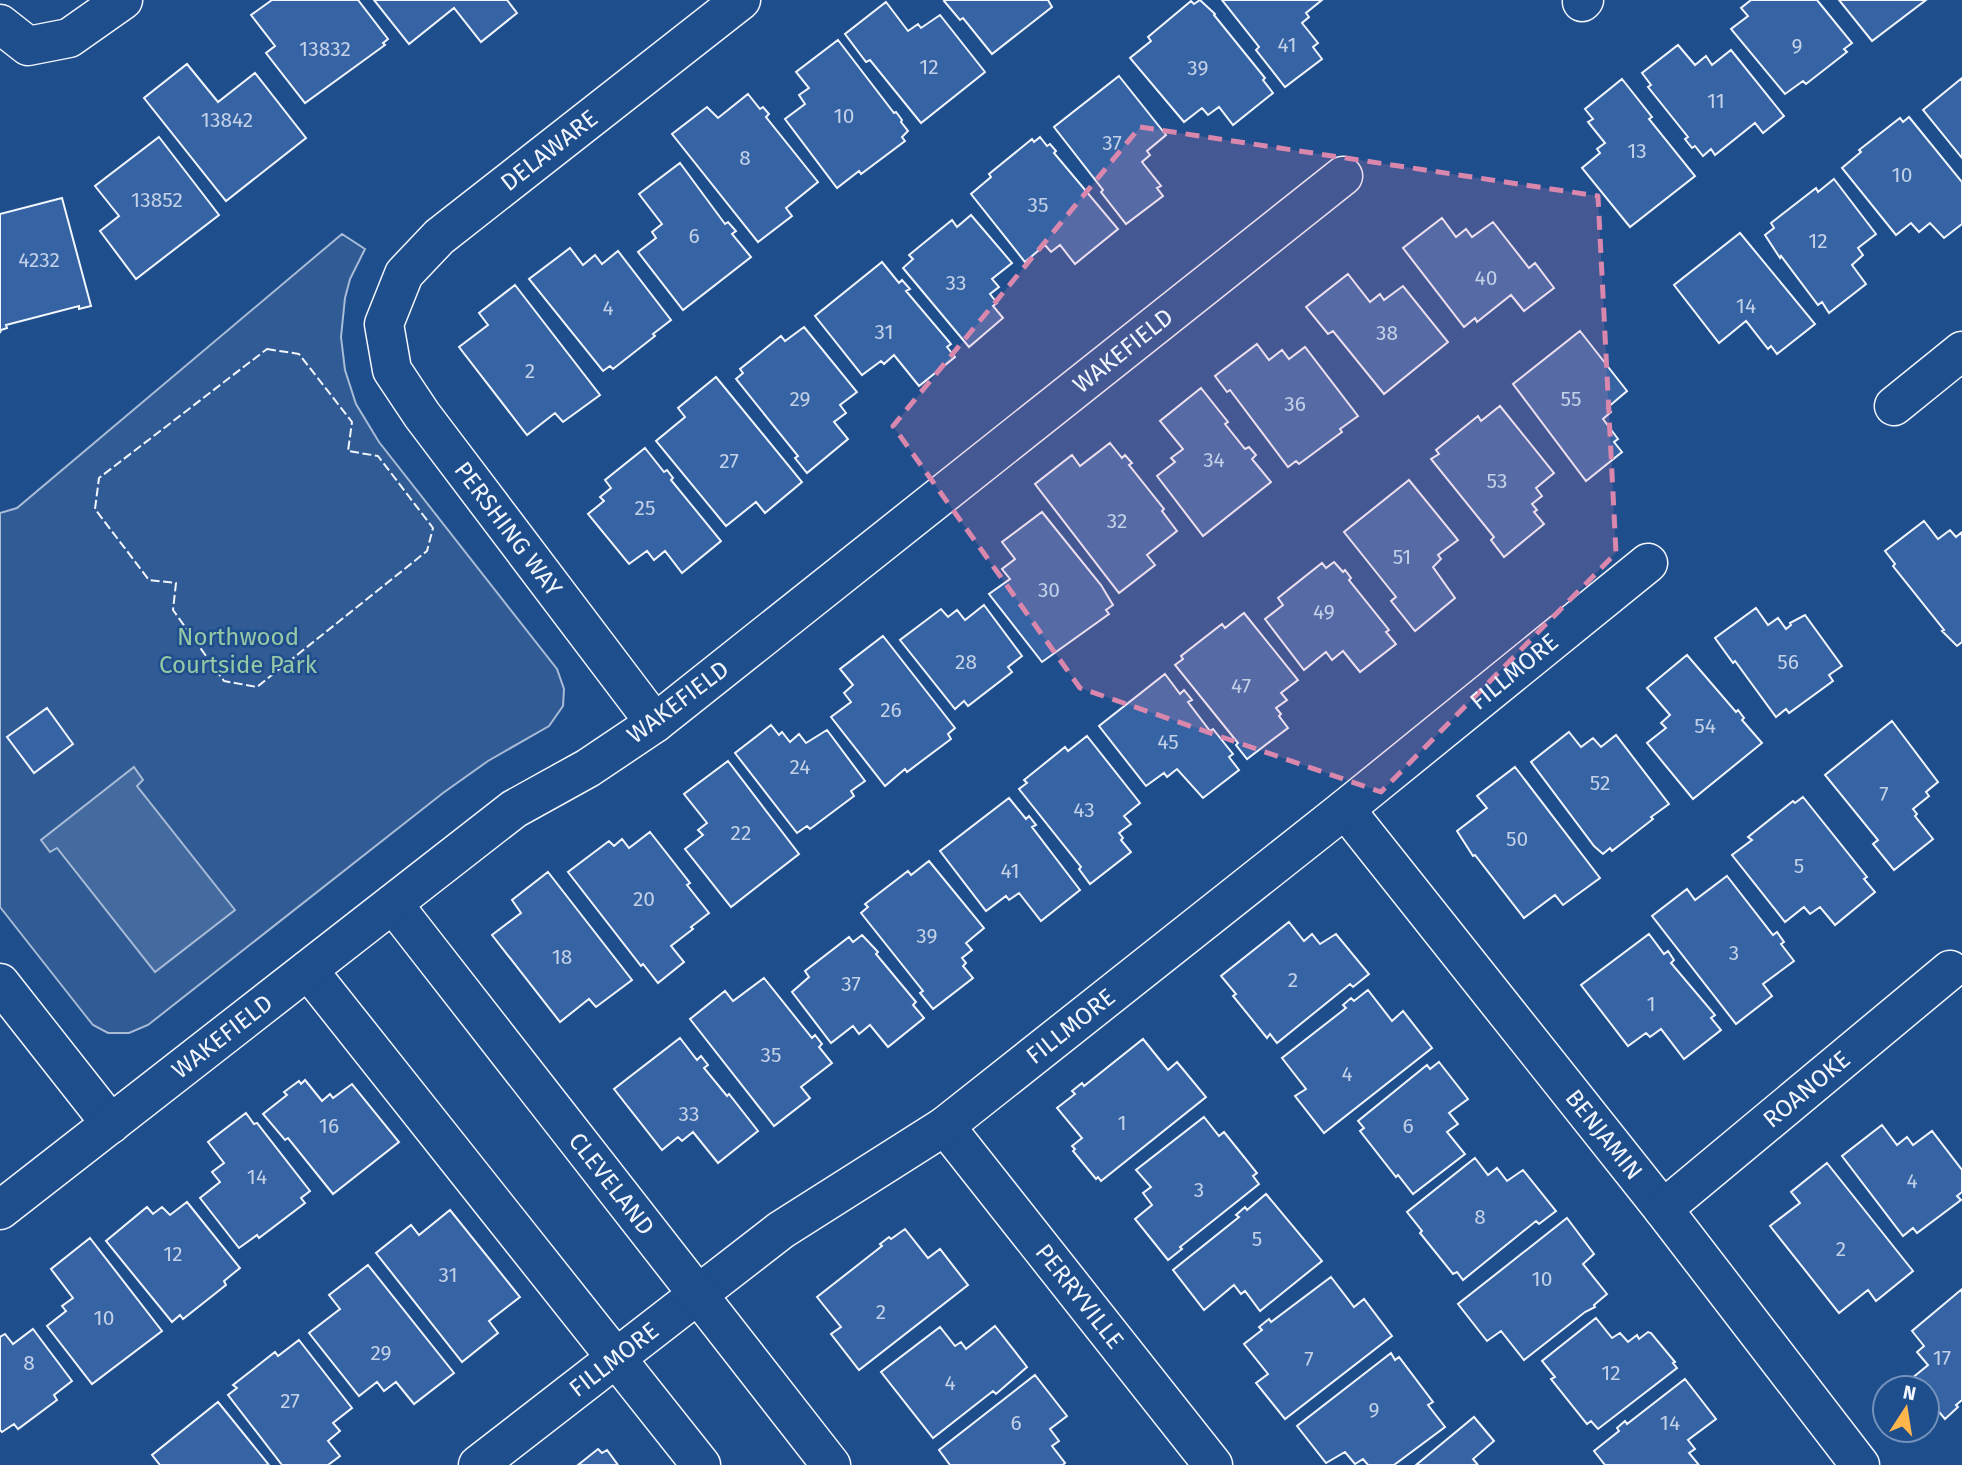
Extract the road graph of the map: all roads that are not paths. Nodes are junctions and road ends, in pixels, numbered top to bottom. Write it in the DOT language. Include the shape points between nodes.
graph roads {
  1 [pos="123,0"];
  2 [pos="741,0"];
  3 [pos="14,35"];
  4 [pos="1343,176"];
  5 [pos="384,324"];
  6 [pos="1962,351"];
  7 [pos="1894,406"];
  8 [pos="1648,563"];
  9 [pos="655,723"];
  10 [pos="1345,809"];
  11 [pos="393,904"];
  12 [pos="308,970"];
  13 [pos="1950,970"];
  14 [pos="0,983"];
  15 [pos="111,1124"];
  16 [pos="945,1126"];
  17 [pos="0,1209"];
  18 [pos="1663,1209"];
  19 [pos="698,1295"];
  20 [pos="616,1358"];
  21 [pos="478,1465"];
  22 [pos="701,1465"];
  23 [pos="831,1465"];
  24 [pos="1213,1465"];
  25 [pos="1860,1465"];
  1 -- 3 [label="street" via="69,38"];
  2 -- 5 [label="street, DELAWARE" via="439,237 404,274"];
  4 -- 9 [label="street, WAKEFIELD"];
  5 -- 9 [label="street, PERSHING WAY" via="392,370 430,426"];
  6 -- 7 [label="street"];
  8 -- 10 [label="street, FILLMORE"];
  9 -- 11 [label="street, WAKEFIELD" via="588,768 514,808"];
  10 -- 16 [label="street, FILLMORE"];
  10 -- 18 [label="street, BENJAMIN"];
  11 -- 12 [label="street, WAKEFIELD"];
  11 -- 19 [label="street, CLEVELAND"];
  12 -- 15 [label="street, WAKEFIELD"];
  12 -- 20 [label="street"];
  13 -- 18 [label="street, ROANOKE"];
  14 -- 15 [label="street"];
  15 -- 17 [label="street, WAKEFIELD"];
  16 -- 19 [label="street, FILLMORE" via="781,1230"];
  16 -- 24 [label="street, PERRYVILLE"];
  18 -- 25 [label="street, BENJAMIN"];
  19 -- 20 [label="street, FILLMORE"];
  19 -- 23 [label="street, CLEVELAND"];
  20 -- 21 [label="street, FILLMORE"];
  20 -- 22 [label="street"];
}
